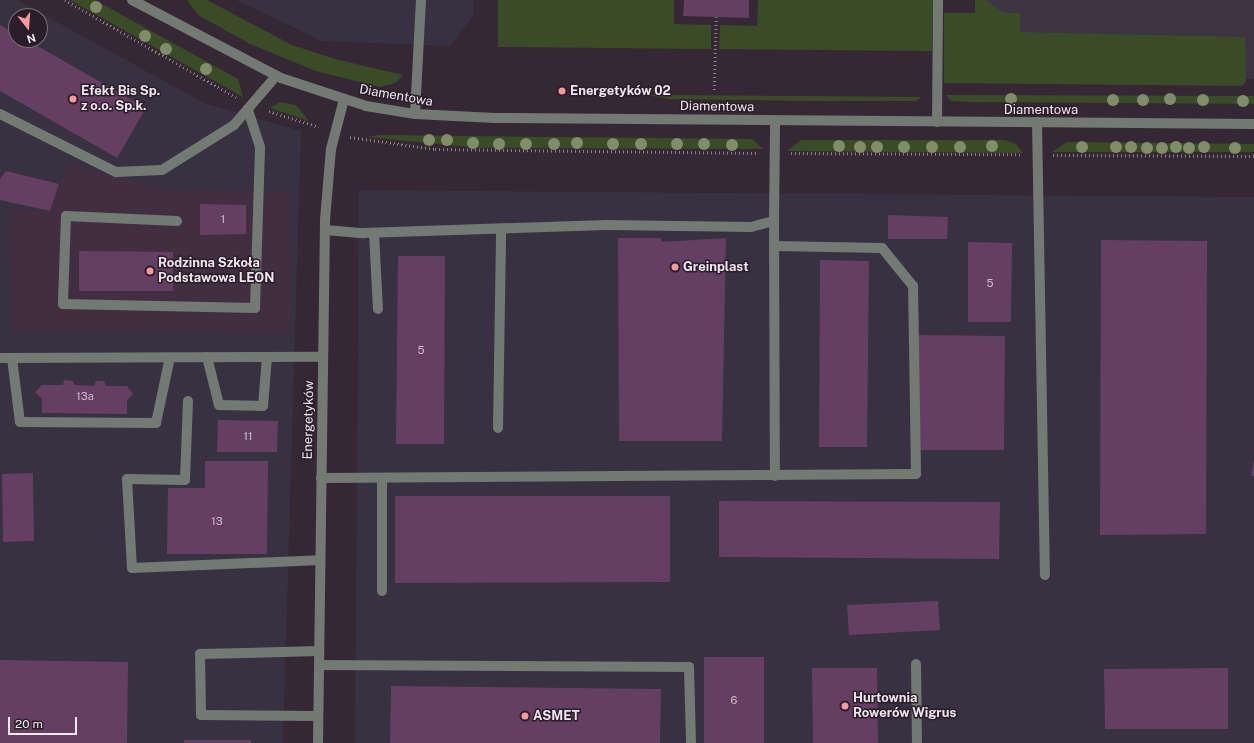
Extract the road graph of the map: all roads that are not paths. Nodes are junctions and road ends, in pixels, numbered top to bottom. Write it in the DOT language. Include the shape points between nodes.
graph roads {
  1 [pos="132,0"];
  2 [pos="421,0"];
  3 [pos="938,0"];
  4 [pos="276,76"];
  5 [pos="344,99"];
  6 [pos="248,109"];
  7 [pos="0,114"];
  8 [pos="415,114"];
  9 [pos="775,121"];
  10 [pos="937,122"];
  11 [pos="1037,122"];
  12 [pos="1254,124"];
  13 [pos="177,221"];
  14 [pos="774,221"];
  15 [pos="500,228"];
  16 [pos="325,230"];
  17 [pos="374,233"];
  18 [pos="775,246"];
  19 [pos="378,309"];
  20 [pos="170,357"];
  21 [pos="207,357"];
  22 [pos="267,357"];
  23 [pos="323,357"];
  24 [pos="0,358"];
  25 [pos="12,358"];
  26 [pos="188,401"];
  27 [pos="498,428"];
  28 [pos="775,476"];
  29 [pos="321,478"];
  30 [pos="382,478"];
  31 [pos="320,560"];
  32 [pos="1045,575"];
  33 [pos="382,591"];
  34 [pos="319,651"];
  35 [pos="916,664"];
  36 [pos="319,665"];
  37 [pos="318,716"];
  38 [pos="318,743"];
  39 [pos="691,743"];
  40 [pos="917,743"];
  1 -- 4 [label="street, Diamentowa"];
  2 -- 8 [label="street"];
  3 -- 10 [label="street"];
  4 -- 5 [label="street, Diamentowa"];
  4 -- 6 [label="street"];
  5 -- 8 [label="street, Diamentowa"];
  5 -- 16 [label="street, Energetyków" via="331,149"];
  6 -- 7 [label="street" via="234,126 162,170 116,172"];
  6 -- 13 [label="street" via="260,147 255,308 63,304 66,216"];
  8 -- 9 [label="street, Diamentowa"];
  9 -- 10 [label="street, Diamentowa"];
  9 -- 14 [label="street"];
  10 -- 11 [label="street, Diamentowa"];
  11 -- 12 [label="street, Diamentowa"];
  11 -- 32 [label="street"];
  14 -- 15 [label="street" via="751,227 606,225"];
  14 -- 18 [label="street"];
  15 -- 17 [label="street"];
  15 -- 27 [label="street"];
  16 -- 17 [label="street"];
  16 -- 23 [label="street, Energetyków"];
  17 -- 19 [label="street"];
  18 -- 28 [label="street"];
  18 -- 28 [label="street" via="882,248 913,286 916,474"];
  20 -- 21 [label="street"];
  20 -- 25 [label="street"];
  20 -- 25 [label="street" via="156,423 20,422"];
  21 -- 22 [label="street"];
  21 -- 22 [label="street" via="219,405 248,406 263,406"];
  22 -- 23 [label="street"];
  23 -- 29 [label="street, Energetyków"];
  24 -- 25 [label="street"];
  26 -- 31 [label="street" via="185,480 127,479 132,568"];
  28 -- 30 [label="street"];
  29 -- 30 [label="street"];
  29 -- 31 [label="street, Energetyków"];
  30 -- 33 [label="street"];
  31 -- 34 [label="street, Energetyków"];
  34 -- 36 [label="street, Energetyków"];
  34 -- 37 [label="street" via="200,654 201,715"];
  35 -- 40 [label="street"];
  36 -- 37 [label="street, Energetyków"];
  36 -- 39 [label="street" via="689,667"];
  37 -- 38 [label="street, Energetyków"];
}
